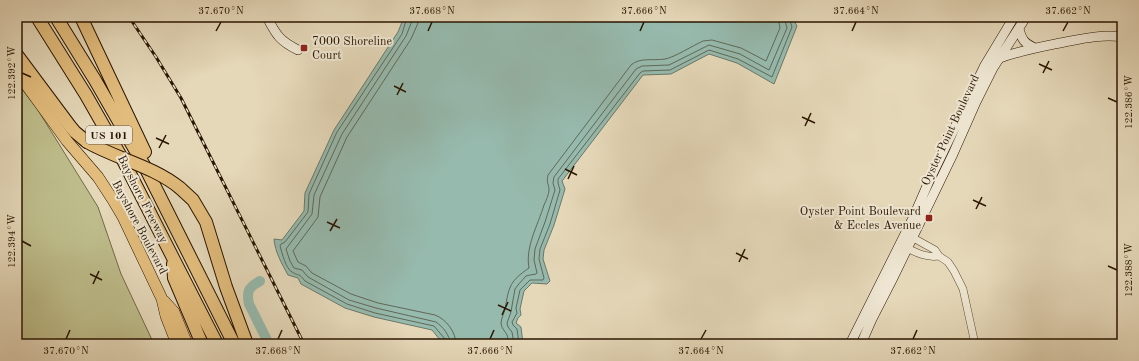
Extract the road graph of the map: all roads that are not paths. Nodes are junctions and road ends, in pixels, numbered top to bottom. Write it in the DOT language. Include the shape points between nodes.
graph roads {
  1 [pos="37,17"];
  2 [pos="56,17"];
  3 [pos="81,17"];
  4 [pos="267,17"];
  5 [pos="1014,17"];
  6 [pos="1026,17"];
  7 [pos="1019,29"];
  8 [pos="1122,38"];
  9 [pos="1035,48"];
  10 [pos="298,50"];
  11 [pos="17,55"];
  12 [pos="990,56"];
  13 [pos="1000,58"];
  14 [pos="17,62"];
  15 [pos="17,72"];
  16 [pos="91,169"];
  17 [pos="156,189"];
  18 [pos="909,236"];
  19 [pos="904,246"];
  20 [pos="939,256"];
  21 [pos="173,257"];
  22 [pos="162,299"];
  23 [pos="177,344"];
  24 [pos="187,344"];
  25 [pos="202,344"];
  26 [pos="217,344"];
  27 [pos="234,344"];
  28 [pos="247,344"];
  29 [pos="850,344"];
  30 [pos="861,344"];
  31 [pos="975,344"];
  1 -- 21 [label="highway, Bayshore Freeway / US 101" via="111,139"];
  2 -- 17 [label="highway, Bayshore Freeway / US 101" via="121,124"];
  3 -- 17 [label="highway" via="143,146"];
  4 -- 10 [label="street" via="275,33"];
  5 -- 12 [label="street, Oyster Point Boulevard"];
  6 -- 7 [label="street, Oyster Point Boulevard"];
  7 -- 9 [label="street" via="1023,41"];
  7 -- 13 [label="street, Oyster Point Boulevard"];
  8 -- 9 [label="street" via="1092,37"];
  9 -- 13 [label="street"];
  11 -- 28 [label="highway, bridge" via="70,126 87,142 158,173 193,200 206,222"];
  12 -- 13 [label="street"];
  12 -- 18 [label="street, Oyster Point Boulevard" via="930,179"];
  13 -- 18 [label="street, Oyster Point Boulevard"];
  14 -- 16 [label="main road, Bayshore Boulevard" via="72,137"];
  15 -- 16 [label="main road, Bayshore Boulevard" via="70,145"];
  16 -- 22 [label="main road, Bayshore Boulevard" via="123,217"];
  17 -- 27 [label="highway, Bayshore Freeway / US 101"];
  18 -- 19 [label="street, Oyster Point Boulevard"];
  18 -- 20 [label="street" via="935,250"];
  19 -- 20 [label="street" via="923,255"];
  19 -- 29 [label="street, Oyster Point Boulevard"];
  19 -- 30 [label="street, Oyster Point Boulevard" via="892,280"];
  20 -- 31 [label="street" via="948,262 963,289"];
  21 -- 25 [label="highway" via="174,278"];
  21 -- 26 [label="highway, Bayshore Freeway / US 101"];
  22 -- 23 [label="main road, Bayshore Boulevard"];
  22 -- 24 [label="main road, Bayshore Boulevard" via="174,312"];
}
